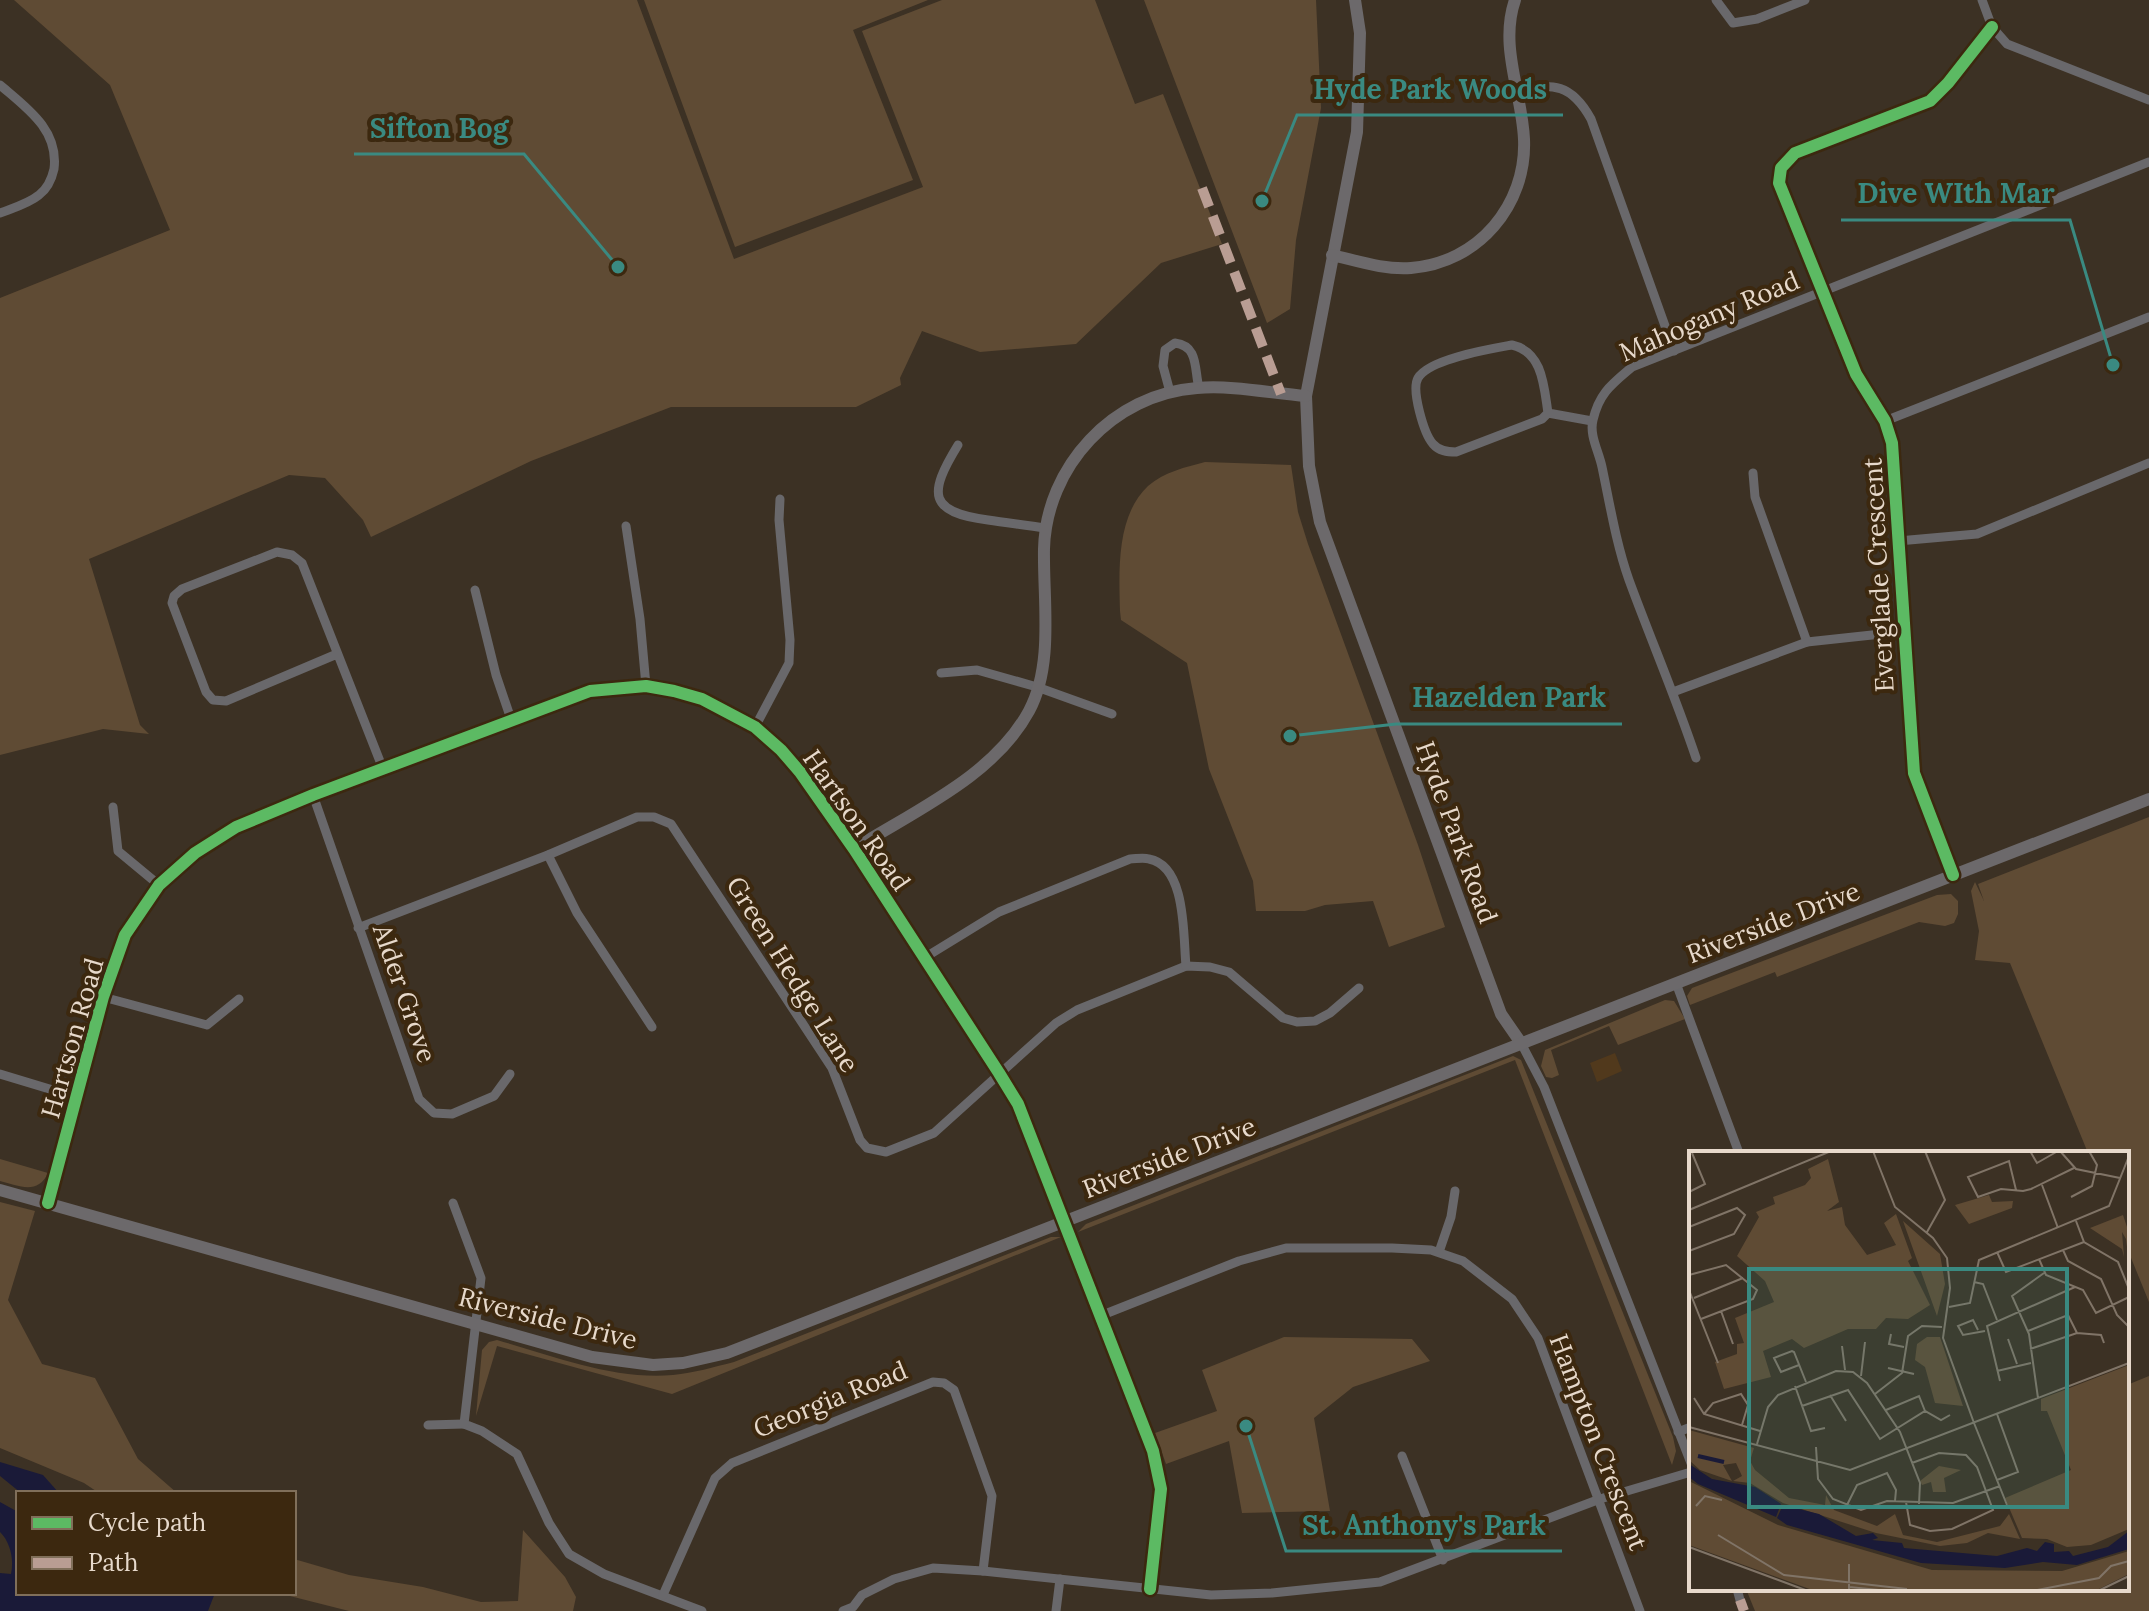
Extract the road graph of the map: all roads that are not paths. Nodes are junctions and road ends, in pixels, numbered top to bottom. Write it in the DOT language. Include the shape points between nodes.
graph roads {
  1 [pos="1355,0"];
  2 [pos="1515,0"];
  3 [pos="1716,0"];
  4 [pos="1805,0"];
  5 [pos="1982,0"];
  6 [pos="1992,27"];
  7 [pos="0,85"];
  8 [pos="1517,89"];
  9 [pos="2149,100"];
  10 [pos="2149,162"];
  11 [pos="0,213"];
  12 [pos="1332,255"];
  13 [pos="1822,292"];
  14 [pos="2149,317"];
  15 [pos="1674,351"];
  16 [pos="1199,388"];
  17 [pos="1170,392"];
  18 [pos="1306,396"];
  19 [pos="1548,413"];
  20 [pos="1592,421"];
  21 [pos="1885,421"];
  22 [pos="958,445"];
  23 [pos="2149,463"];
  24 [pos="1753,473"];
  25 [pos="780,499"];
  26 [pos="626,526"];
  27 [pos="1045,528"];
  28 [pos="1898,541"];
  29 [pos="475,590"];
  30 [pos="1903,635"];
  31 [pos="1807,642"];
  32 [pos="337,654"];
  33 [pos="941,673"];
  34 [pos="646,686"];
  35 [pos="1037,687"];
  36 [pos="1673,692"];
  37 [pos="1112,714"];
  38 [pos="512,722"];
  39 [pos="755,727"];
  40 [pos="1696,758"];
  41 [pos="383,769"];
  42 [pos="313,795"];
  43 [pos="2149,799"];
  44 [pos="113,807"];
  45 [pos="854,849"];
  46 [pos="548,855"];
  47 [pos="1953,875"];
  48 [pos="159,885"];
  49 [pos="358,928"];
  50 [pos="924,958"];
  51 [pos="1186,966"];
  52 [pos="1676,983"];
  53 [pos="1359,988"];
  54 [pos="103,997"];
  55 [pos="239,999"];
  56 [pos="652,1027"];
  57 [pos="1521,1043"];
  58 [pos="999,1073"];
  59 [pos="0,1074"];
  60 [pos="510,1074"];
  61 [pos="76,1097"];
  62 [pos="1738,1151"];
  63 [pos="0,1190"];
  64 [pos="1455,1191"];
  65 [pos="48,1203"];
  66 [pos="453,1203"];
  67 [pos="1063,1222"];
  68 [pos="1439,1252"];
  69 [pos="1100,1316"];
  70 [pos="476,1325"];
  71 [pos="464,1424"];
  72 [pos="428,1425"];
  73 [pos="1689,1428"];
  74 [pos="1678,1432"];
  75 [pos="1402,1456"];
  76 [pos="1689,1458"];
  77 [pos="1689,1473"];
  78 [pos="1600,1499"];
  79 [pos="1443,1560"];
  80 [pos="983,1571"];
  81 [pos="1060,1579"];
  82 [pos="1150,1589"];
  83 [pos="1738,1591"];
  84 [pos="663,1595"];
  85 [pos="1740,1600"];
  86 [pos="850,1610"];
  87 [pos="702,1611"];
  88 [pos="1056,1611"];
  89 [pos="1640,1611"];
  1 -- 12 [label="main road, Hyde Park Road" via="1360,33 1357,132"];
  2 -- 8 [label="main road" via="1510,37"];
  3 -- 4 [label="street" via="1733,23"];
  5 -- 6 [label="street"];
  6 -- 9 [label="street" via="2007,44"];
  6 -- 13 [label="street, Everglade Crescent" via="1930,101 1795,153 1781,168 1779,183"];
  7 -- 11 [label="street" via="39,119 55,159 53,177 42,194"];
  8 -- 12 [label="main road" via="1524,156 1519,181 1491,233 1435,264 1411,268"];
  8 -- 15 [label="street" via="1549,85 1582,102"];
  10 -- 13 [label="street, Mahogany Road"];
  12 -- 18 [label="main road, Hyde Park Road"];
  13 -- 15 [label="street, Mahogany Road"];
  13 -- 21 [label="street, Everglade Crescent" via="1856,374"];
  14 -- 21 [label="street"];
  15 -- 20 [label="street, Mahogany Road" via="1632,367 1604,390"];
  16 -- 17 [label="main road"];
  16 -- 17 [label="street" via="1194,354 1185,344 1175,343 1165,350 1163,366"];
  16 -- 18 [label="main road"];
  17 -- 27 [label="main road" via="1105,426 1074,456 1051,500"];
  18 -- 57 [label="main road, Hyde Park Road" via="1309,466 1320,522 1501,1014"];
  19 -- 19 [label="street" via="1445,452 1428,437 1415,392 1418,379 1431,366 1512,345 1523,348 1537,364"];
  19 -- 20 [label="street"];
  20 -- 36 [label="street" via="1629,579"];
  21 -- 28 [label="street, Everglade Crescent" via="1895,466"];
  22 -- 27 [label="street" via="938,491 946,510"];
  23 -- 28 [label="street" via="1977,534"];
  24 -- 31 [label="street" via="1755,497"];
  25 -- 39 [label="street" via="789,663"];
  26 -- 34 [label="street"];
  27 -- 35 [label="main road" via="1044,656"];
  28 -- 30 [label="street, Everglade Crescent"];
  29 -- 38 [label="street"];
  30 -- 31 [label="street"];
  30 -- 47 [label="street, Everglade Crescent" via="1914,773"];
  31 -- 36 [label="street"];
  32 -- 32 [label="street" via="302,563 292,555 277,552 174,596 172,603 213,700 226,701"];
  32 -- 41 [label="street"];
  33 -- 35 [label="street" via="977,670"];
  34 -- 38 [label="main road, Hartson Road" via="590,691"];
  34 -- 39 [label="main road, Hartson Road" via="702,699"];
  35 -- 37 [label="street"];
  35 -- 45 [label="main road" via="1011,738 982,768"];
  36 -- 40 [label="street"];
  38 -- 41 [label="main road, Hartson Road"];
  39 -- 45 [label="main road, Hartson Road" via="800,772"];
  41 -- 42 [label="main road, Hartson Road"];
  42 -- 48 [label="main road, Hartson Road" via="236,827"];
  42 -- 49 [label="street, Alder Grove"];
  43 -- 47 [label="main road, Riverside Drive"];
  44 -- 48 [label="street" via="118,851"];
  45 -- 50 [label="main road, Hartson Road"];
  46 -- 49 [label="street, Green Hedge Lane"];
  46 -- 56 [label="street" via="577,913"];
  46 -- 58 [label="street, Green Hedge Lane" via="637,817 671,824 832,1068 867,1148 886,1152 934,1133"];
  47 -- 52 [label="main road, Riverside Drive"];
  48 -- 54 [label="main road, Hartson Road" via="125,935"];
  49 -- 60 [label="street, Alder Grove" via="419,1099 434,1113 452,1114 494,1096"];
  50 -- 51 [label="street" via="999,912 1130,859 1150,859 1162,864 1175,881"];
  50 -- 58 [label="main road, Hartson Road"];
  51 -- 53 [label="street, Green Hedge Lane" via="1229,972 1283,1018 1297,1022 1330,1013"];
  51 -- 58 [label="street, Green Hedge Lane" via="1077,1010"];
  52 -- 57 [label="main road, Riverside Drive"];
  52 -- 62 [label="street"];
  54 -- 55 [label="street" via="207,1025"];
  54 -- 61 [label="main road, Hartson Road"];
  57 -- 67 [label="main road, Riverside Drive"];
  57 -- 74 [label="street, Hyde Park Road" via="1544,1087"];
  58 -- 67 [label="main road, Hartson Road" via="1018,1104"];
  59 -- 61 [label="street"];
  61 -- 65 [label="main road, Hartson Road"];
  63 -- 65 [label="main road, Riverside Drive"];
  64 -- 68 [label="street"];
  65 -- 70 [label="main road, Riverside Drive"];
  66 -- 70 [label="street" via="480,1270"];
  67 -- 69 [label="street, Hartson Road"];
  67 -- 70 [label="main road, Riverside Drive" via="727,1353 683,1363 592,1357"];
  68 -- 69 [label="street, Hampton Crescent" via="1286,1248"];
  68 -- 78 [label="street, Hampton Crescent" via="1463,1261 1512,1299 1538,1338"];
  69 -- 82 [label="street, Hartson Road" via="1153,1451 1161,1489"];
  70 -- 71 [label="street"];
  71 -- 72 [label="street"];
  71 -- 84 [label="street" via="517,1454 569,1554 604,1574"];
  73 -- 74 [label="street"];
  74 -- 76 [label="street, Hyde Park Road"];
  75 -- 79 [label="street"];
  77 -- 78 [label="street"];
  78 -- 79 [label="street"];
  78 -- 89 [label="street, Hampton Crescent"];
  79 -- 82 [label="street" via="1380,1582 1342,1588 1211,1595"];
  80 -- 81 [label="street"];
  80 -- 84 [label="street, Georgia Road" via="992,1496 954,1390 933,1382 732,1463 715,1478"];
  80 -- 86 [label="street" via="933,1568 894,1579 862,1595"];
  81 -- 82 [label="street"];
  81 -- 88 [label="street"];
  83 -- 85 [label="street"];
  84 -- 87 [label="street"];
}
